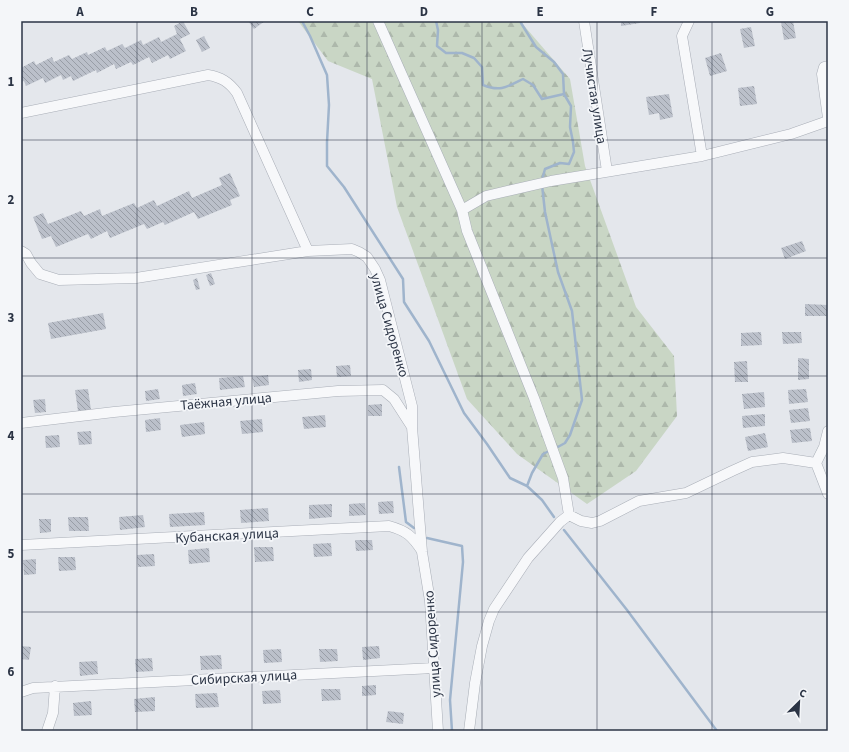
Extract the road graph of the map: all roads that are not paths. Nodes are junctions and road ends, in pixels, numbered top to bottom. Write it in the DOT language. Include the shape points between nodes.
graph roads {
  1 [pos="378,21"];
  2 [pos="584,21"];
  3 [pos="689,21"];
  4 [pos="828,66"];
  5 [pos="21,113"];
  6 [pos="828,120"];
  7 [pos="702,156"];
  8 [pos="607,171"];
  9 [pos="462,210"];
  10 [pos="21,250"];
  11 [pos="308,251"];
  12 [pos="21,423"];
  13 [pos="412,427"];
  14 [pos="828,430"];
  15 [pos="816,463"];
  16 [pos="828,494"];
  17 [pos="569,515"];
  18 [pos="21,545"];
  19 [pos="422,552"];
  20 [pos="434,668"];
  21 [pos="55,686"];
  22 [pos="21,692"];
  23 [pos="47,731"];
  24 [pos="438,731"];
  25 [pos="469,731"];
  1 -- 9 [label="street"];
  2 -- 8 [label="street, Лучистая улица"];
  3 -- 7 [label="street" via="682,36"];
  4 -- 6 [label="street" via="824,67 822,74"];
  5 -- 11 [label="street" via="208,75 223,79 237,93"];
  6 -- 7 [label="street" via="791,134"];
  7 -- 8 [label="street"];
  8 -- 9 [label="street" via="486,196"];
  9 -- 17 [label="street" via="467,231 556,456 563,478"];
  10 -- 11 [label="street, улица Сидоренко" via="40,274 59,280 136,278"];
  11 -- 13 [label="street, улица Сидоренко" via="352,249 367,257 375,269 407,384 412,406"];
  12 -- 13 [label="street, Таёжная улица" via="330,392 383,390 394,399"];
  13 -- 19 [label="street, улица Сидоренко"];
  14 -- 15 [label="street" via="824,447"];
  15 -- 16 [label="street"];
  15 -- 17 [label="street" via="783,458 752,462 686,493 639,501 600,521 581,521"];
  17 -- 25 [label="street" via="528,558 494,609 482,646"];
  18 -- 19 [label="street, Кубанская улица" via="389,526 401,529 412,537"];
  19 -- 20 [label="street, улица Сидоренко" via="430,601"];
  20 -- 21 [label="street, Сибирская улица"];
  20 -- 24 [label="street, улица Сидоренко"];
  21 -- 22 [label="street, Сибирская улица"];
  21 -- 23 [label="street" via="53,713"];
}
